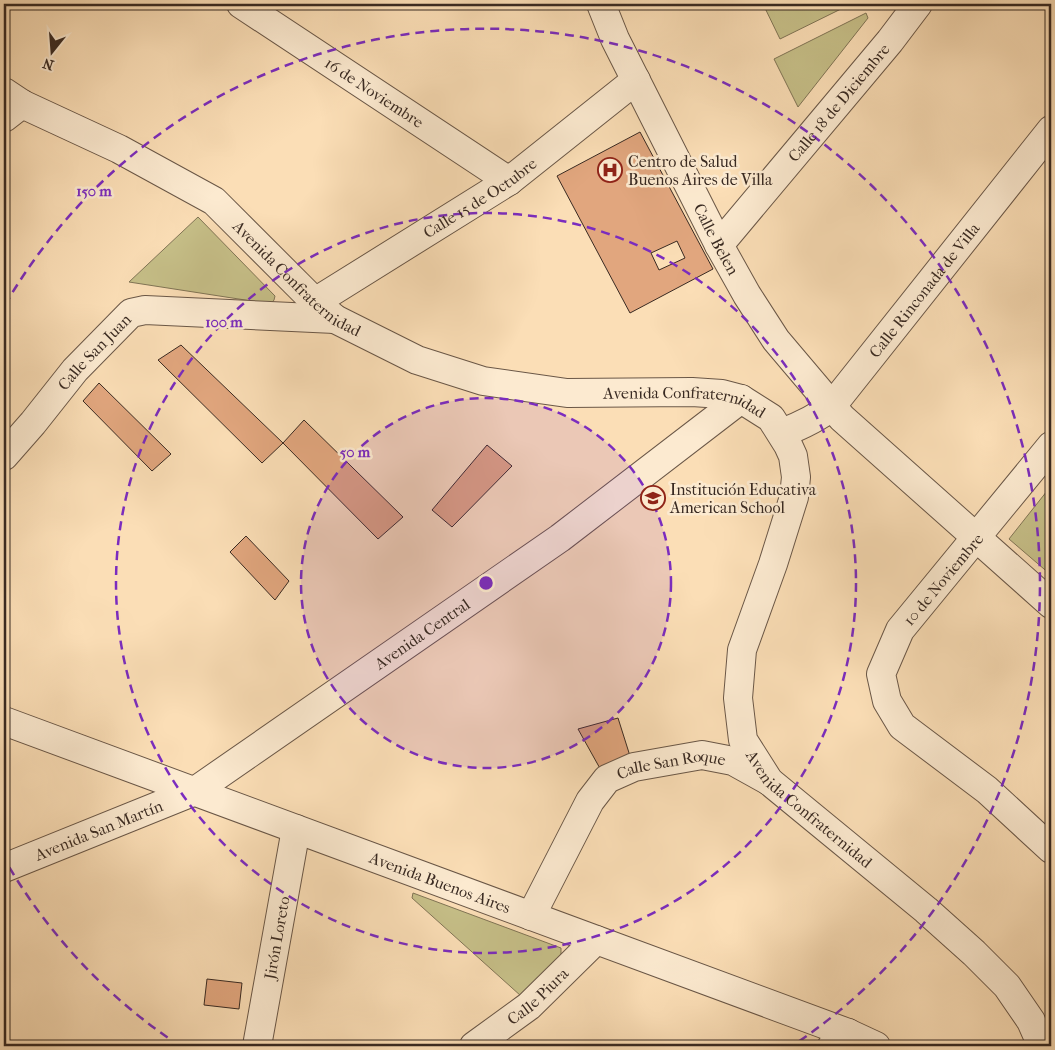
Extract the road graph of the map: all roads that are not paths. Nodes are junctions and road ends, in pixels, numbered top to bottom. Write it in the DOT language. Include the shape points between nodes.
graph roads {
  1 [pos="241,4"];
  2 [pos="601,4"];
  3 [pos="918,4"];
  4 [pos="636,80"];
  5 [pos="10,105"];
  6 [pos="1051,130"];
  7 [pos="509,181"];
  8 [pos="720,245"];
  9 [pos="325,310"];
  10 [pos="741,399"];
  11 [pos="831,407"];
  12 [pos="782,433"];
  13 [pos="1051,446"];
  14 [pos="4,456"];
  15 [pos="976,538"];
  16 [pos="1051,604"];
  17 [pos="4,721"];
  18 [pos="769,781"];
  19 [pos="195,791"];
  20 [pos="296,829"];
  21 [pos="1051,849"];
  22 [pos="4,868"];
  23 [pos="531,916"];
  24 [pos="596,940"];
  25 [pos="840,1040"];
  26 [pos="257,1046"];
  27 [pos="474,1046"];
  28 [pos="876,1046"];
  29 [pos="1042,1046"];
  1 -- 7 [label="street, 16 de Noviembre"];
  2 -- 4 [label="street, Calle Belen"];
  3 -- 8 [label="street, Calle 18 de Diciembre"];
  4 -- 7 [label="street, Calle 15 de Octubre"];
  4 -- 8 [label="street, Calle Belen"];
  5 -- 9 [label="street, Avenida Confraternidad" via="119,149 214,201"];
  6 -- 11 [label="street, Calle Rinconada de Villa"];
  7 -- 9 [label="street, Calle 15 de Octubre"];
  8 -- 11 [label="street, Calle Belen" via="746,295 776,340"];
  9 -- 10 [label="street, Avenida Confraternidad" via="417,360 483,380 567,393 692,392"];
  9 -- 14 [label="street, Calle San Juan" via="145,310 131,313 75,370"];
  10 -- 12 [label="street, Avenida Confraternidad" via="771,418"];
  10 -- 19 [label="street, Avenida Central" via="560,538"];
  11 -- 12 [label="street, Calle Rinconada de Villa" via="807,423"];
  11 -- 15 [label="street, Calle Belen"];
  12 -- 18 [label="street, Avenida Confraternidad" via="793,456 794,497 742,650 738,698 743,740"];
  13 -- 15 [label="street, 10 de Noviembre"];
  15 -- 16 [label="street, Calle Belen"];
  15 -- 21 [label="street, 10 de Noviembre" via="900,630 881,674 887,701 902,726 987,790"];
  17 -- 19 [label="street, Avenida Buenos Aires"];
  18 -- 23 [label="street, Calle San Roque" via="732,761 702,755 634,767 607,779 582,815"];
  18 -- 29 [label="street, Avenida Confraternidad" via="974,953 1007,986 1031,1021"];
  19 -- 20 [label="street, Avenida Buenos Aires"];
  19 -- 22 [label="street, Avenida San Martín"];
  20 -- 23 [label="street, Avenida Buenos Aires"];
  20 -- 26 [label="street, Jirón Loreto"];
  23 -- 24 [label="street, Avenida Buenos Aires"];
  24 -- 25 [label="street, Avenida Buenos Aires"];
  24 -- 27 [label="street, Calle Piura" via="529,1006"];
  25 -- 28 [label="street, Avenida Buenos Aires"];
}
